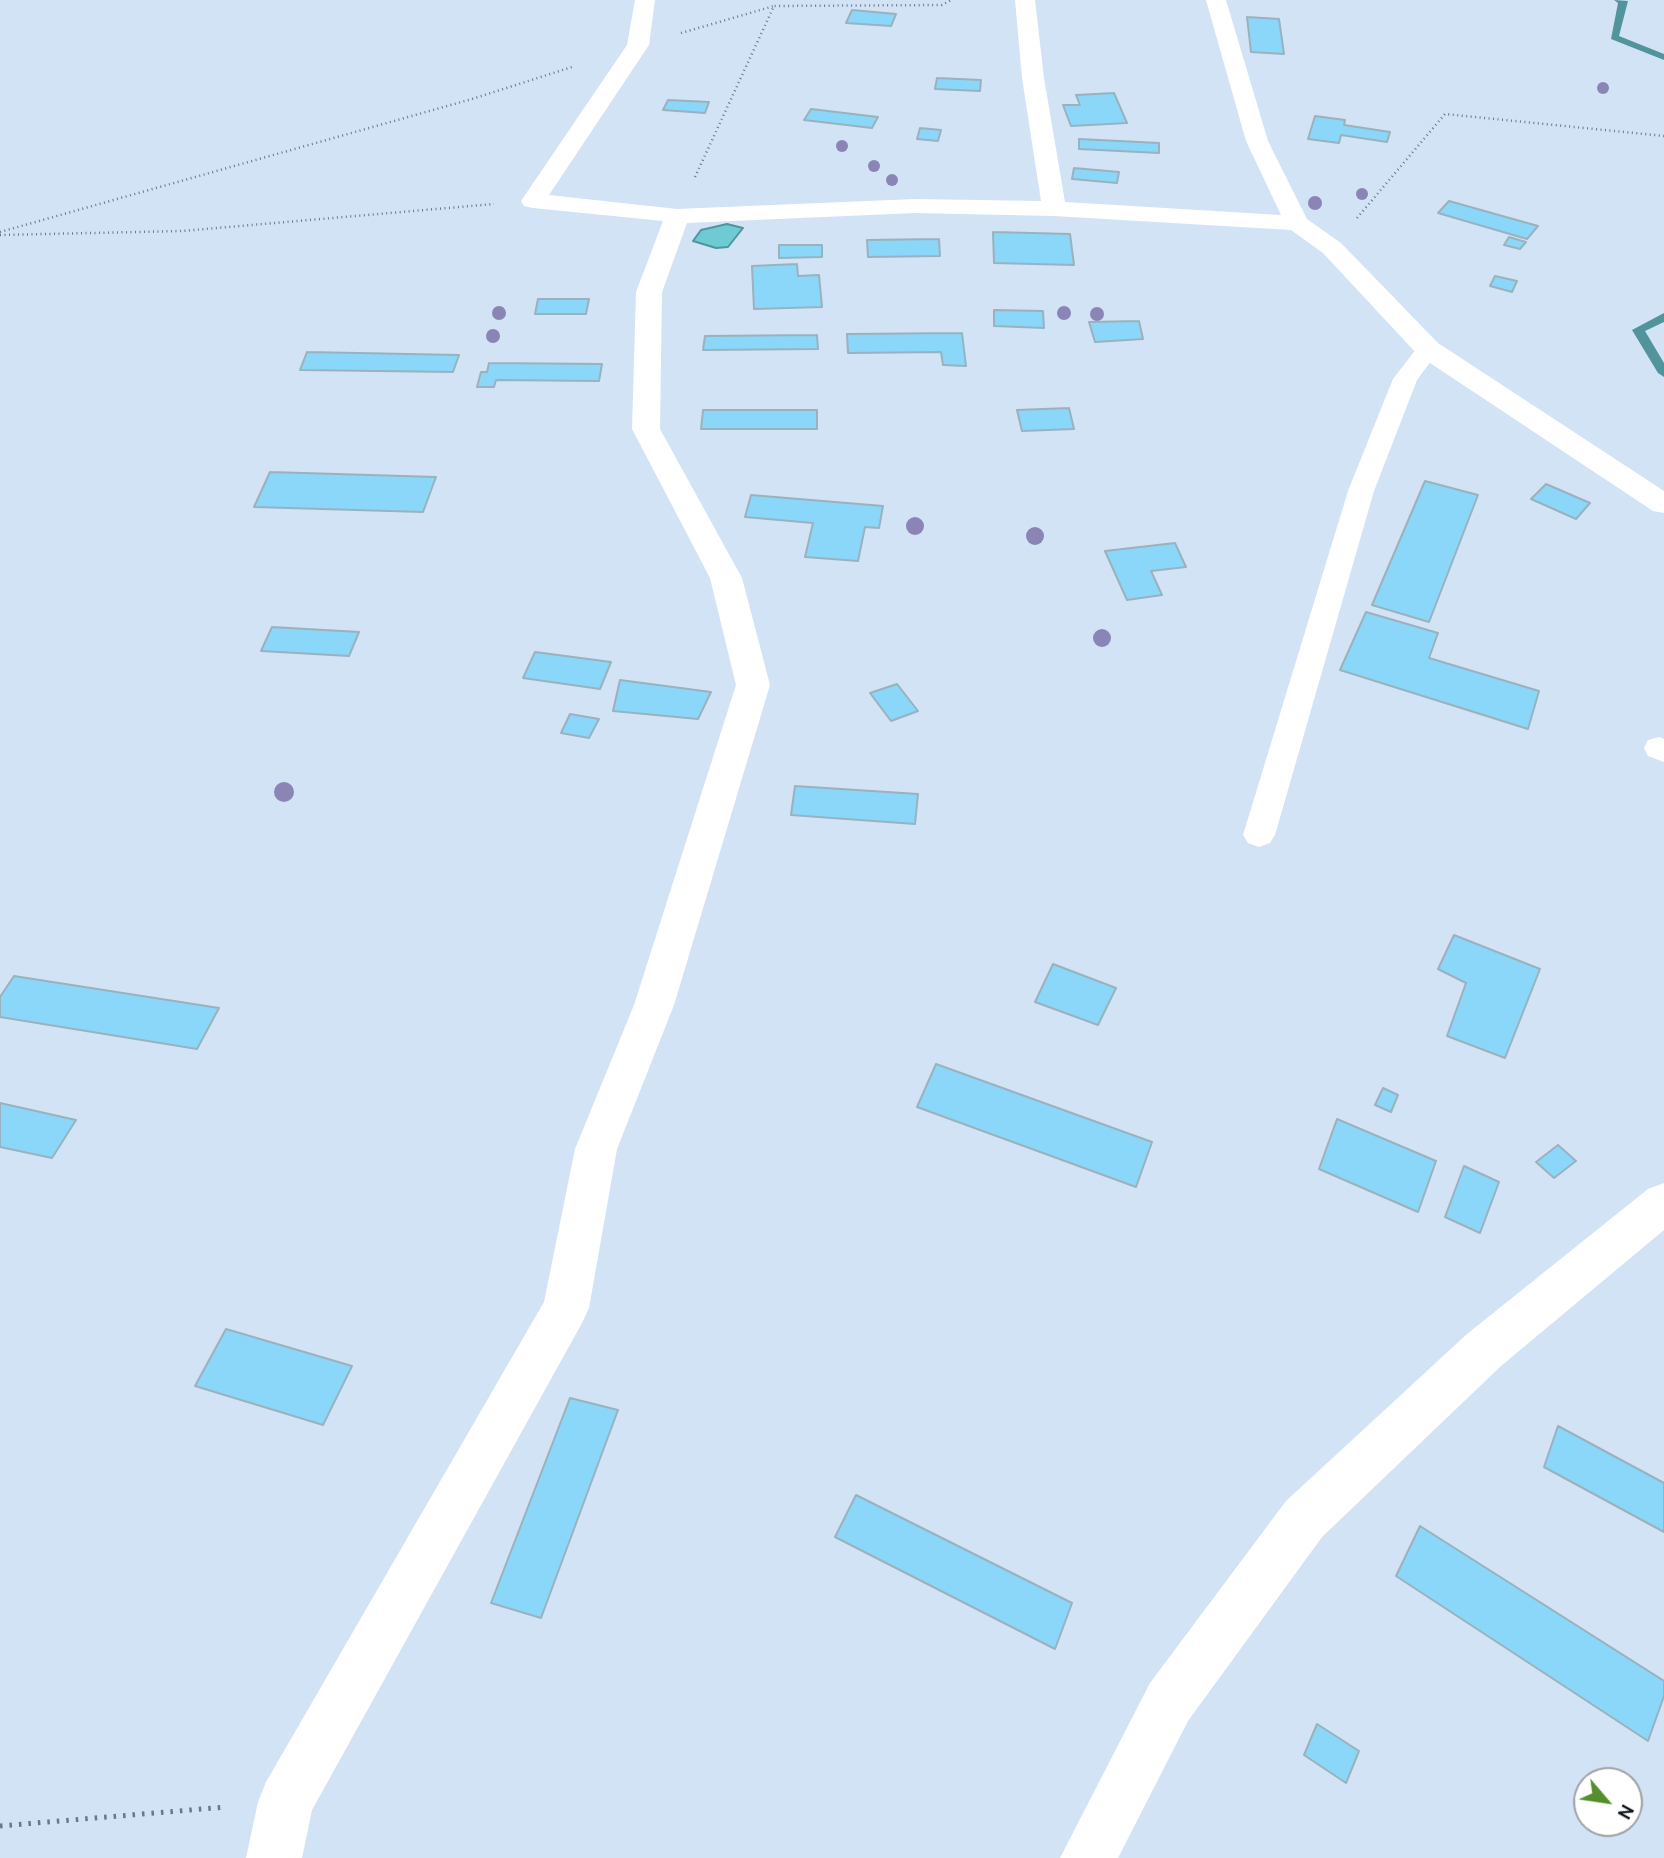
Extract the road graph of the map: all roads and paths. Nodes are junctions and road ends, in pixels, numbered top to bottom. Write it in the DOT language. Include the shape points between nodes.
graph roads {
  1 [pos="645,0"];
  2 [pos="951,0"];
  3 [pos="1025,0"];
  4 [pos="1216,0"];
  5 [pos="774,6"];
  6 [pos="638,46"];
  7 [pos="1664,136"];
  8 [pos="533,201"];
  9 [pos="1054,209"];
  10 [pos="677,216"];
  11 [pos="1297,223"];
  12 [pos="0,233"];
  13 [pos="1332,248"];
  14 [pos="1428,349"];
  15 [pos="1664,504"];
  16 [pos="1259,835"];
  17 [pos="1664,1203"];
  18 [pos="286,1802"];
  19 [pos="0,1826"];
  20 [pos="274,1858"];
  21 [pos="1088,1858"];
  1 -- 6 [label="street"];
  2 -- 5 [label="path" via="942,5"];
  3 -- 9 [label="street"];
  4 -- 11 [label="street" via="1257,141"];
  5 -- 6 [label="path"];
  5 -- 10 [label="path"];
  6 -- 8 [label="street"];
  6 -- 12 [label="path" via="472,99"];
  7 -- 13 [label="path" via="1445,114"];
  8 -- 10 [label="street"];
  8 -- 12 [label="path" via="182,231"];
  9 -- 10 [label="street" via="915,206"];
  9 -- 11 [label="street"];
  10 -- 18 [label="street" via="649,292 646,429 726,578 753,685 654,1005 596,1149 566,1308"];
  11 -- 13 [label="street"];
  13 -- 14 [label="street"];
  14 -- 15 [label="street"];
  14 -- 16 [label="lane" via="1405,379 1362,491"];
  17 -- 21 [label="street" via="1484,1350 1304,1519 1169,1702"];
  18 -- 19 [label="path"];
  18 -- 20 [label="street"];
}
